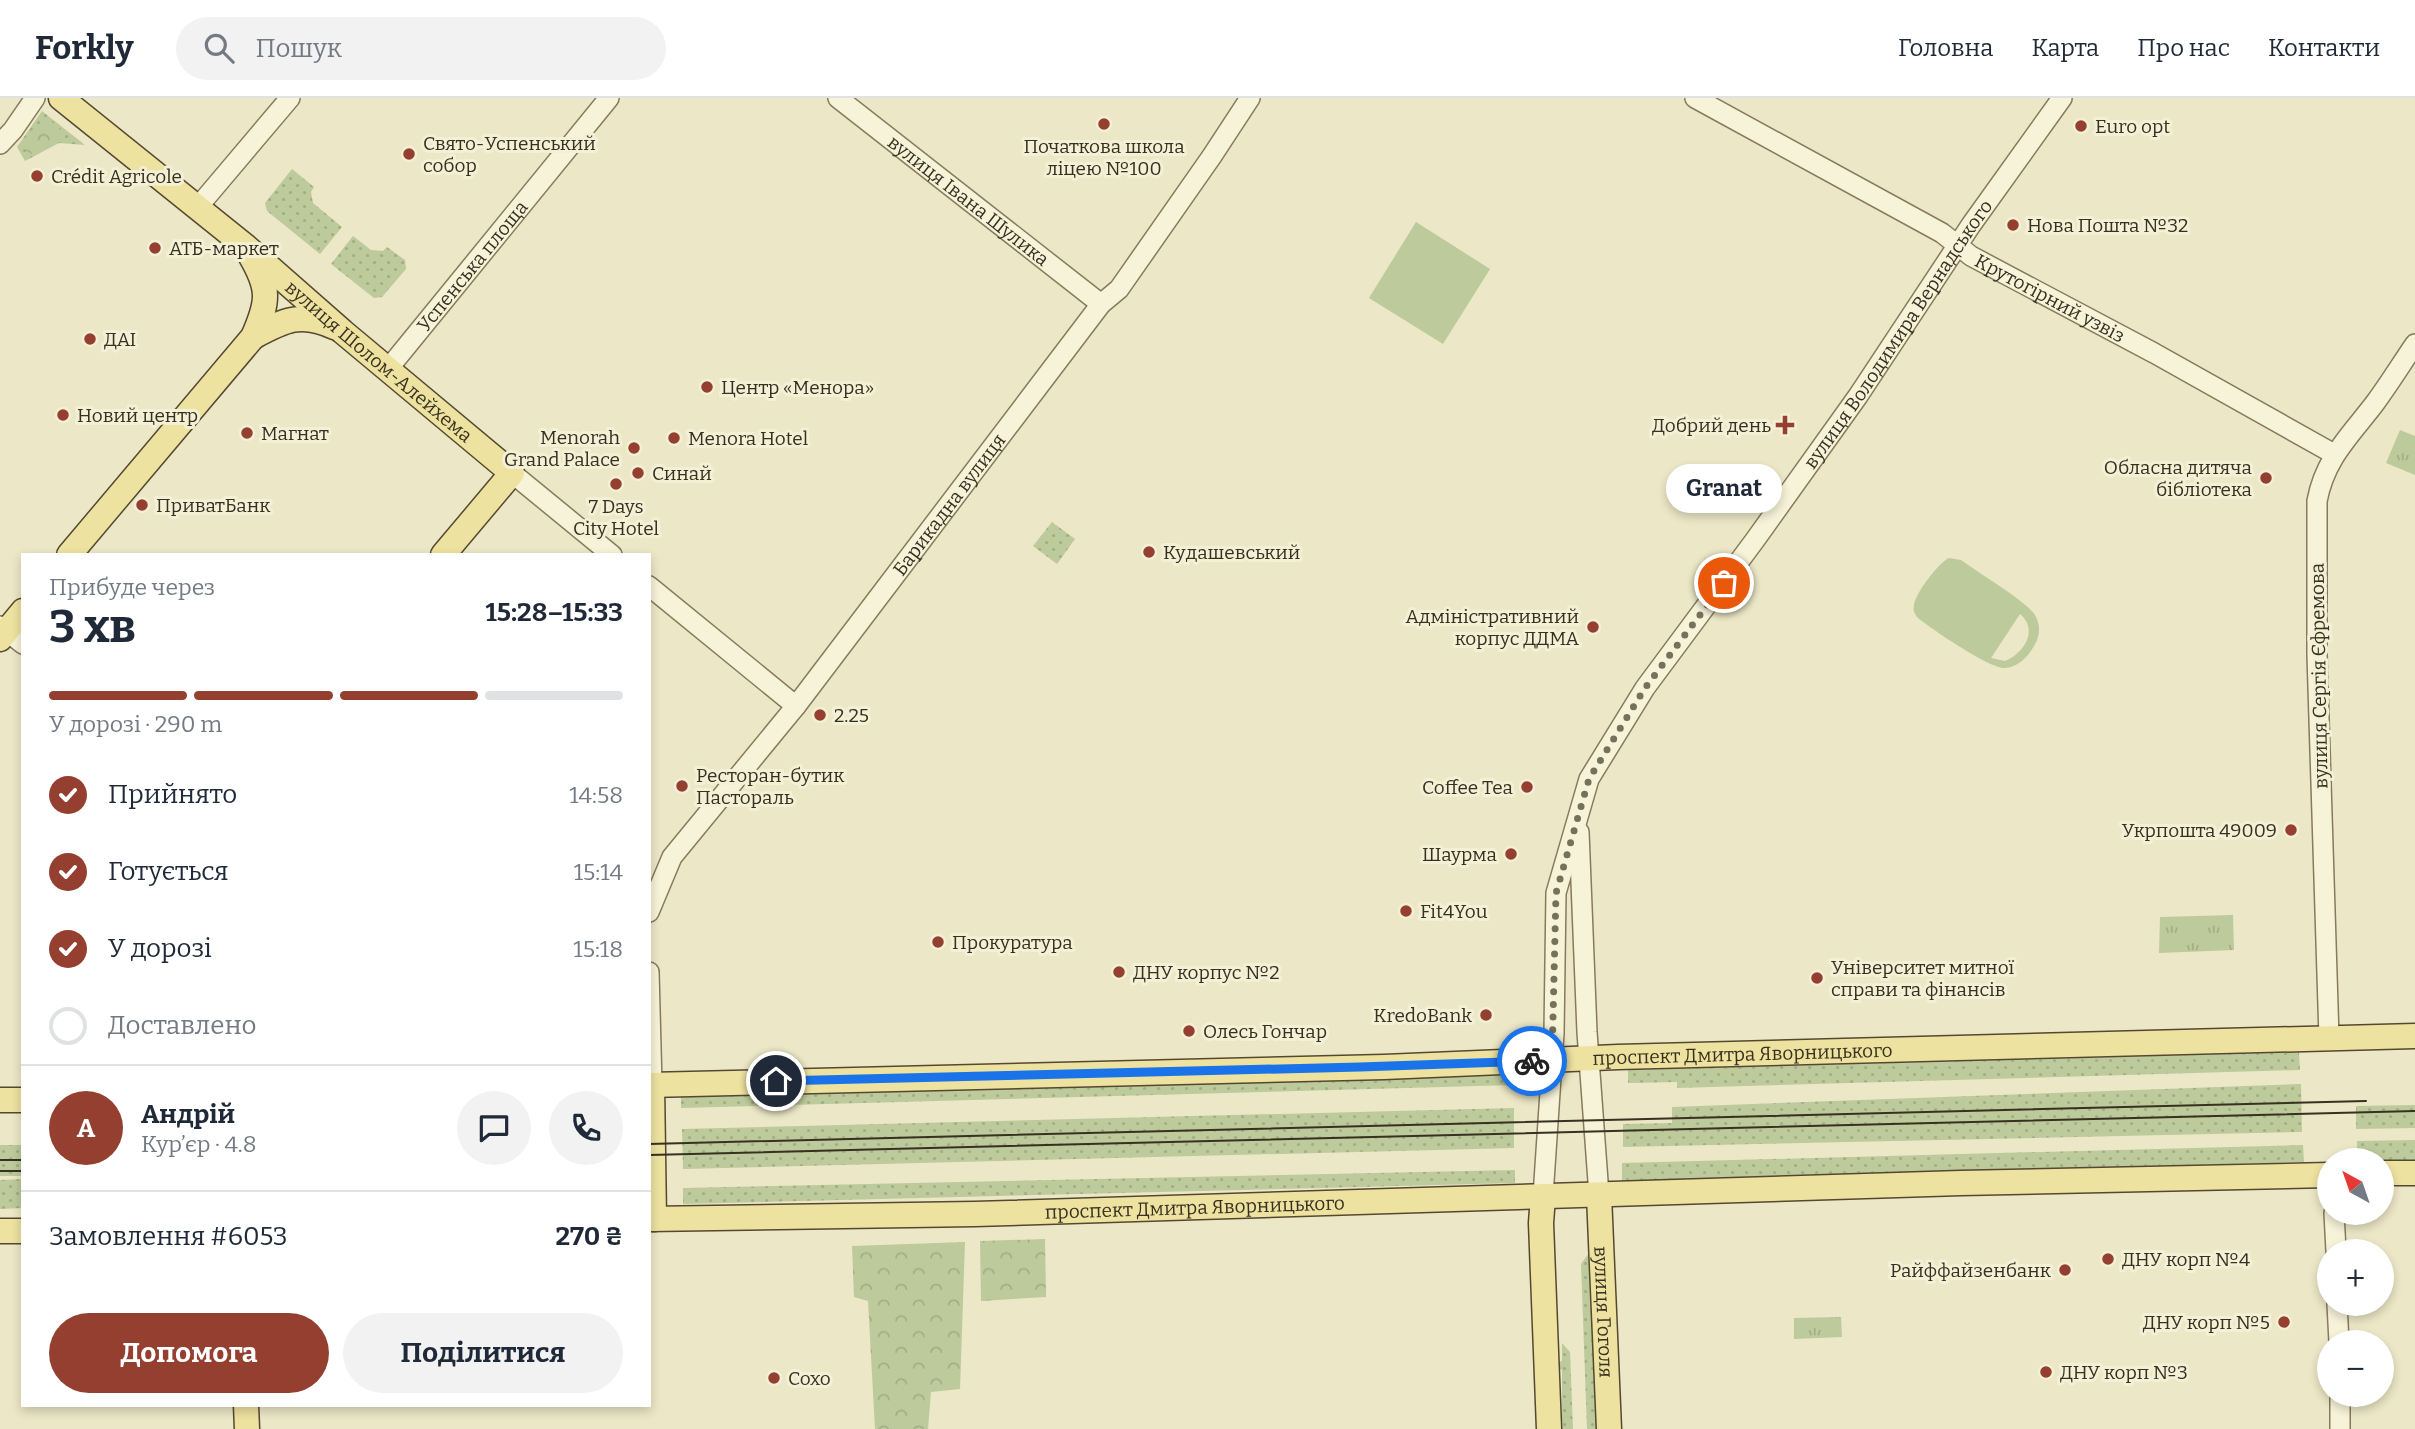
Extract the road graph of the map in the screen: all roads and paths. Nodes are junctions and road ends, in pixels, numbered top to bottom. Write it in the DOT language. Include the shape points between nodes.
graph roads {
  1 [pos="36,98"];
  2 [pos="61,98"];
  3 [pos="290,98"];
  4 [pos="609,98"];
  5 [pos="838,98"];
  6 [pos="1250,98"];
  7 [pos="1695,98"];
  8 [pos="2062,98"];
  9 [pos="0,144"];
  10 [pos="197,208"];
  11 [pos="244,245"];
  12 [pos="1957,245"];
  13 [pos="1101,304"];
  14 [pos="343,332"];
  15 [pos="253,337"];
  16 [pos="2415,344"];
  17 [pos="388,369"];
  18 [pos="2333,454"];
  19 [pos="512,473"];
  20 [pos="71,553"];
  21 [pos="445,553"];
  22 [pos="610,553"];
  23 [pos="651,588"];
  24 [pos="21,614"];
  25 [pos="7,635"];
  26 [pos="796,706"];
  27 [pos="1578,815"];
  28 [pos="651,907"];
  29 [pos="2415,1036"];
  30 [pos="2329,1038"];
  31 [pos="1589,1059"];
  32 [pos="1552,1060"];
  33 [pos="651,1085"];
  34 [pos="0,1100"];
  35 [pos="21,1100"];
  36 [pos="651,1152"];
  37 [pos="2394,1173"];
  38 [pos="2415,1173"];
  39 [pos="2317,1175"];
  40 [pos="1599,1195"];
  41 [pos="1543,1196"];
  42 [pos="652,1219"];
  43 [pos="0,1231"];
  44 [pos="21,1231"];
  45 [pos="246,1407"];
  46 [pos="2340,1407"];
  47 [pos="247,1429"];
  48 [pos="1549,1429"];
  49 [pos="1609,1429"];
  50 [pos="2340,1429"];
  1 -- 9 [label="street"];
  2 -- 10 [label="main road, вулиця Шолом-Алейхема"];
  3 -- 10 [label="street"];
  4 -- 17 [label="street, Успенська площа"];
  5 -- 13 [label="street, вулиця Івана Шулика"];
  6 -- 13 [label="street, Барикадна вулиця" via="1119,289"];
  7 -- 12 [label="street, Крутогірний узвіз"];
  8 -- 12 [label="street, вулиця Володимира Вернадського"];
  10 -- 11 [label="main road, вулиця Шолом-Алейхема"];
  11 -- 14 [label="main road, вулиця Шолом-Алейхема"];
  11 -- 15 [label="main road" via="263,278 266,298"];
  12 -- 18 [label="street, Крутогірний узвіз"];
  12 -- 27 [label="street, вулиця Володимира Вернадського" via="1850,407 1645,688 1589,779"];
  13 -- 26 [label="street, Барикадна вулиця"];
  14 -- 15 [label="main road" via="307,318 284,320"];
  14 -- 17 [label="main road, вулиця Шолом-Алейхема"];
  15 -- 20 [label="main road"];
  16 -- 18 [label="street, вулиця Сергія Єфремова"];
  17 -- 19 [label="main road, вулиця Шолом-Алейхема"];
  18 -- 30 [label="street, вулиця Сергія Єфремова" via="2320,485 2316,517"];
  19 -- 21 [label="main road"];
  19 -- 22 [label="street, вулиця Шолом-Алейхема"];
  23 -- 26 [label="street"];
  24 -- 25 [label="main road"];
  26 -- 28 [label="street, Барикадна вулиця" via="672,858"];
  27 -- 31 [label="street, вулиця Володимира Вернадського"];
  27 -- 32 [label="street, вулиця Володимира Вернадського" via="1556,893"];
  29 -- 30 [label="main road, проспект Дмитра Яворницького"];
  30 -- 31 [label="main road, проспект Дмитра Яворницького"];
  31 -- 32 [label="main road, проспект Дмитра Яворницького"];
  31 -- 40 [label="street, вулиця Володимира Вернадського"];
  32 -- 33 [label="main road, проспект Дмитра Яворницького"];
  32 -- 41 [label="street, вулиця Володимира Вернадського"];
  34 -- 35 [label="main road"];
  36 -- 42 [label="main road"];
  37 -- 38 [label="main road"];
  39 -- 40 [label="main road, проспект Дмитра Яворницького"];
  40 -- 41 [label="main road, проспект Дмитра Яворницького"];
  40 -- 49 [label="main road, вулиця Гоголя"];
  41 -- 42 [label="main road, проспект Дмитра Яворницького"];
  41 -- 48 [label="main road"];
  43 -- 44 [label="main road"];
  45 -- 47 [label="main road"];
  46 -- 50 [label="street"];
}
